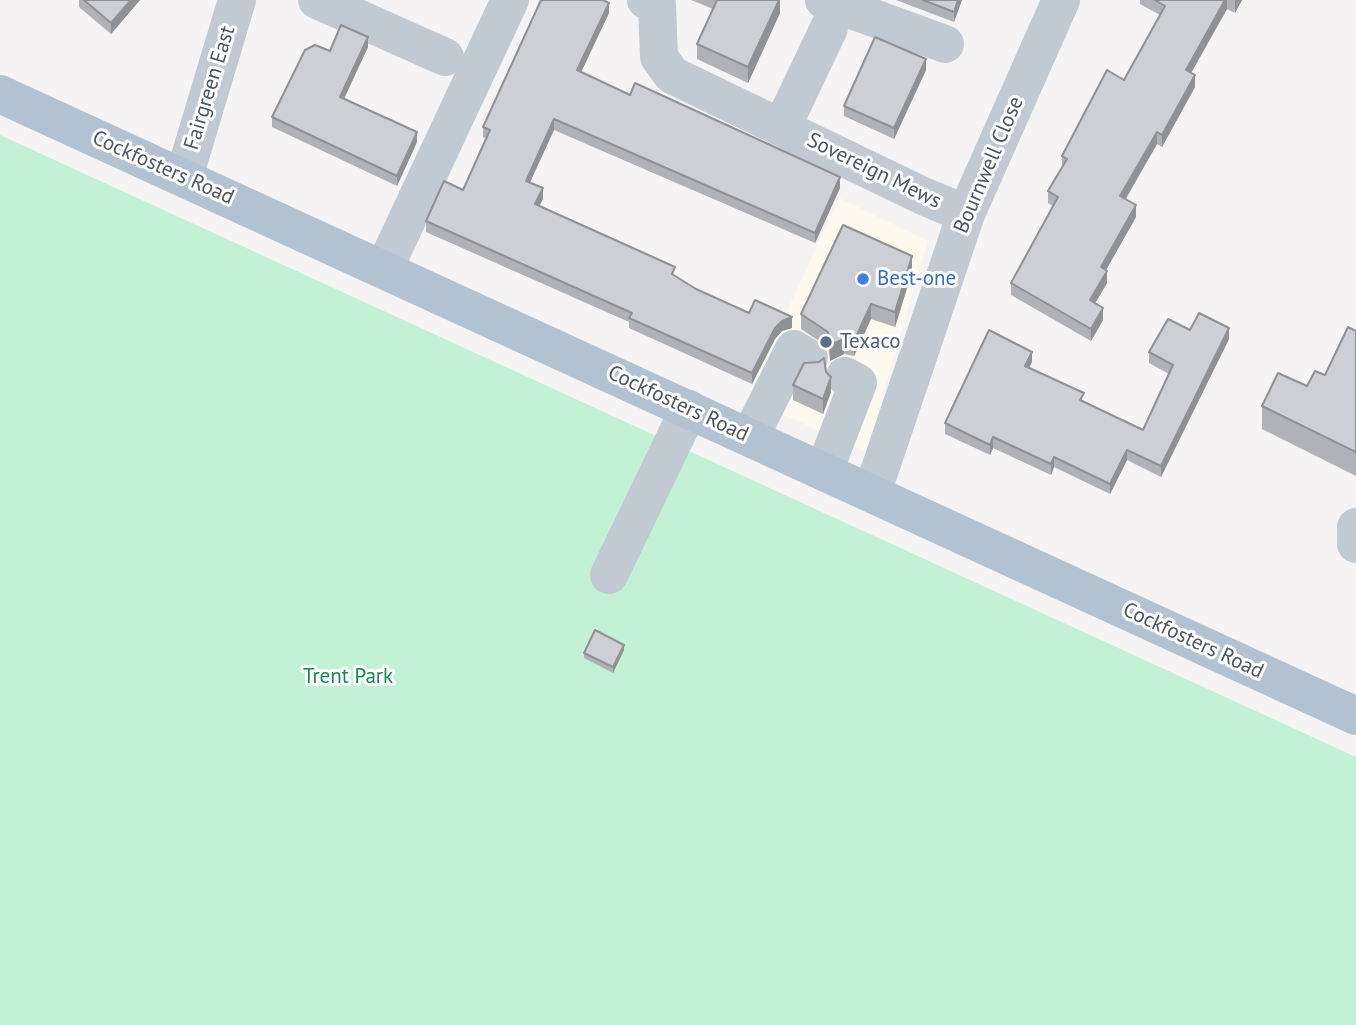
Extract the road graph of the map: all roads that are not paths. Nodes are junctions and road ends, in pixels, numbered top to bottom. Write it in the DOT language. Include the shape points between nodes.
graph roads {
  1 [pos="237,0"];
  2 [pos="317,0"];
  3 [pos="510,0"];
  4 [pos="646,0"];
  5 [pos="1061,0"];
  6 [pos="827,14"];
  7 [pos="945,44"];
  8 [pos="445,57"];
  9 [pos="0,94"];
  10 [pos="782,127"];
  11 [pos="184,177"];
  12 [pos="966,214"];
  13 [pos="384,269"];
  14 [pos="810,358"];
  15 [pos="845,376"];
  16 [pos="689,409"];
  17 [pos="750,437"];
  18 [pos="824,471"];
  19 [pos="872,493"];
  20 [pos="1356,527"];
  21 [pos="1356,544"];
  22 [pos="609,575"];
  23 [pos="1356,716"];
  1 -- 11 [label="street, Fairgreen East"];
  2 -- 8 [label="street"];
  3 -- 13 [label="street"];
  4 -- 10 [label="street, Sovereign Mews" via="657,5 659,57 672,75"];
  5 -- 12 [label="street, Bournwell Close"];
  6 -- 7 [label="street"];
  6 -- 10 [label="street, Sovereign Mews"];
  9 -- 11 [label="main road, Cockfosters Road"];
  10 -- 12 [label="street, Sovereign Mews"];
  11 -- 13 [label="main road, Cockfosters Road"];
  12 -- 19 [label="street, Bournwell Close"];
  13 -- 16 [label="main road, Cockfosters Road"];
  14 -- 17 [label="street" via="794,349"];
  15 -- 18 [label="street" via="858,383"];
  16 -- 17 [label="main road, Cockfosters Road"];
  16 -- 22 [label="street"];
  17 -- 18 [label="main road, Cockfosters Road"];
  18 -- 19 [label="main road, Cockfosters Road"];
  19 -- 23 [label="main road, Cockfosters Road"];
  20 -- 21 [label="street"];
}
